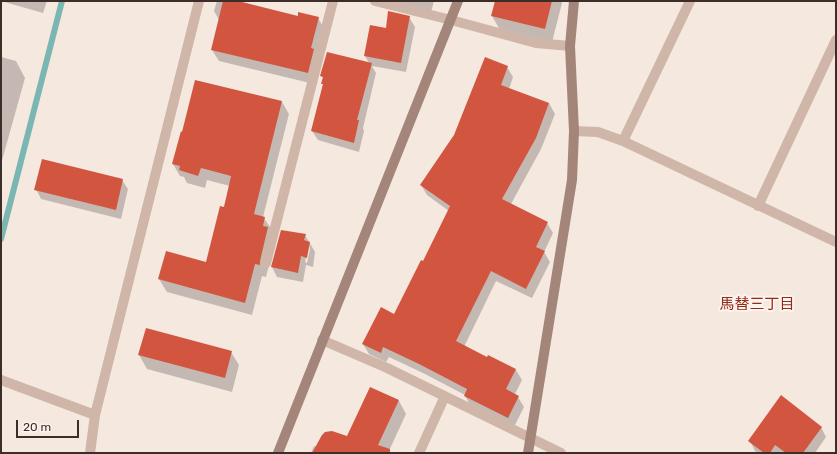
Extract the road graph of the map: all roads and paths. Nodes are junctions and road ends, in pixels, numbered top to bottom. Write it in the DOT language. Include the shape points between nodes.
graph roads {
  1 [pos="199,1"];
  2 [pos="333,1"];
  3 [pos="376,1"];
  4 [pos="458,1"];
  5 [pos="574,1"];
  6 [pos="690,1"];
  7 [pos="451,20"];
  8 [pos="836,40"];
  9 [pos="570,46"];
  10 [pos="574,131"];
  11 [pos="623,141"];
  12 [pos="758,206"];
  13 [pos="836,242"];
  14 [pos="266,263"];
  15 [pos="322,340"];
  16 [pos="1,380"];
  17 [pos="445,396"];
  18 [pos="95,415"];
  19 [pos="530,437"];
  20 [pos="90,453"];
  21 [pos="278,453"];
  22 [pos="419,453"];
  23 [pos="528,453"];
  24 [pos="560,453"];
  1 -- 18 [label="street"];
  2 -- 14 [label="street"];
  3 -- 7 [label="street"];
  4 -- 7 [label="street"];
  5 -- 9 [label="street"];
  6 -- 11 [label="street"];
  7 -- 9 [label="street" via="536,43"];
  7 -- 15 [label="street"];
  8 -- 12 [label="street"];
  9 -- 10 [label="street"];
  10 -- 11 [label="street" via="598,132"];
  10 -- 19 [label="street" via="572,180"];
  11 -- 12 [label="street"];
  12 -- 13 [label="street"];
  15 -- 17 [label="street"];
  15 -- 21 [label="street"];
  16 -- 18 [label="street"];
  17 -- 19 [label="street"];
  17 -- 22 [label="street"];
  18 -- 20 [label="street"];
  19 -- 23 [label="street"];
  19 -- 24 [label="street"];
}
